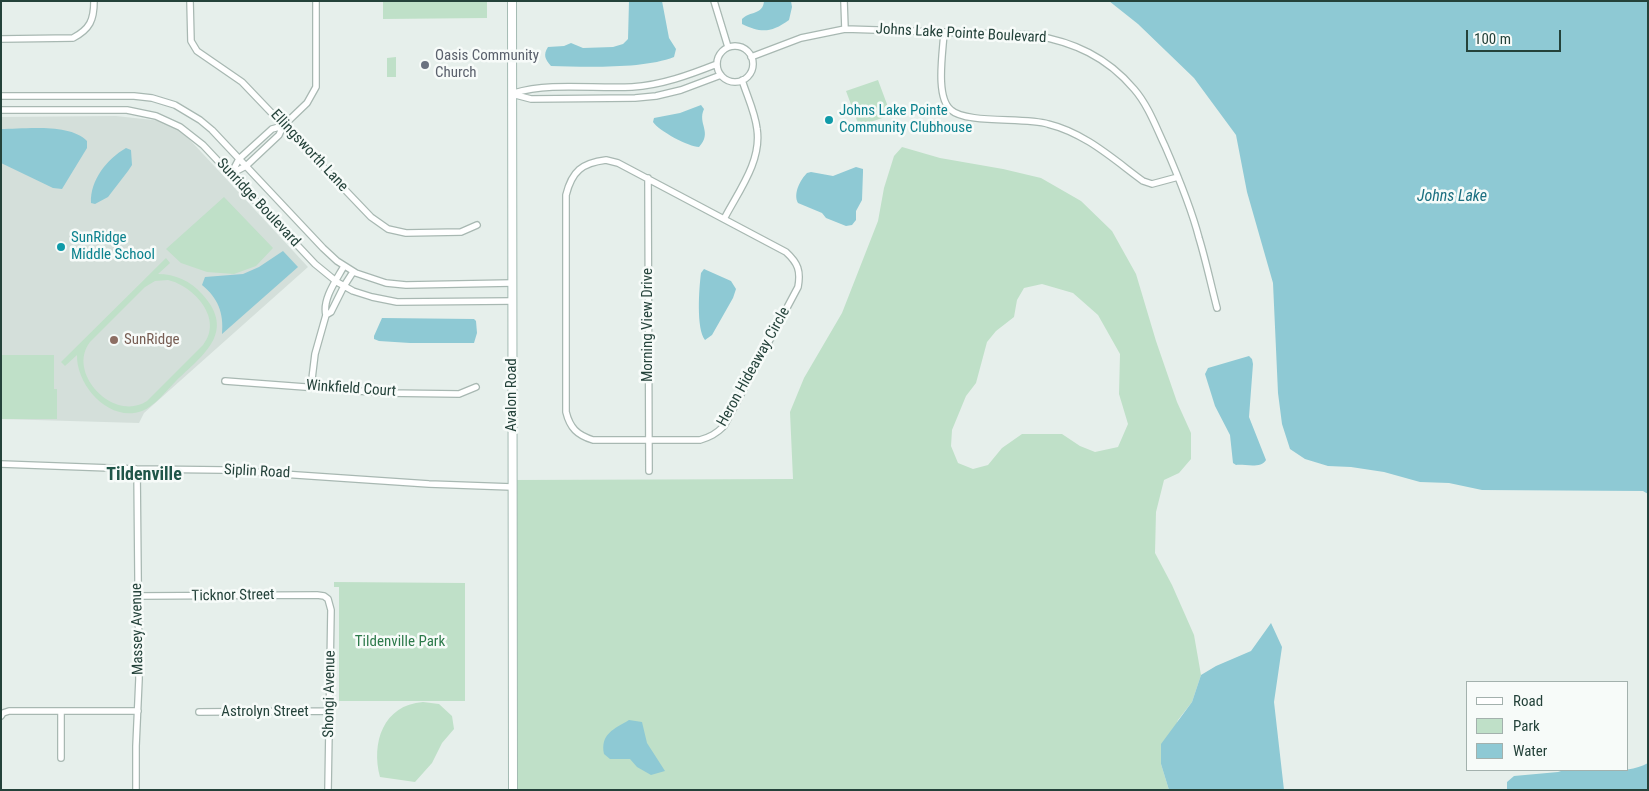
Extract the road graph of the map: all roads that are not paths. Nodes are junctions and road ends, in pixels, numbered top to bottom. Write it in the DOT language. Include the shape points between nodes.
graph roads {
  1 [pos="94,1"];
  2 [pos="190,1"];
  3 [pos="316,1"];
  4 [pos="512,1"];
  5 [pos="714,1"];
  6 [pos="844,1"];
  7 [pos="845,29"];
  8 [pos="944,32"];
  9 [pos="1,39"];
  10 [pos="728,47"];
  11 [pos="751,57"];
  12 [pos="717,64"];
  13 [pos="721,75"];
  14 [pos="742,80"];
  15 [pos="610,88"];
  16 [pos="512,94"];
  17 [pos="1,96"];
  18 [pos="610,99"];
  19 [pos="1,110"];
  20 [pos="283,126"];
  21 [pos="258,142"];
  22 [pos="265,149"];
  23 [pos="239,159"];
  24 [pos="246,166"];
  25 [pos="231,174"];
  26 [pos="1178,177"];
  27 [pos="648,178"];
  28 [pos="724,219"];
  29 [pos="477,225"];
  30 [pos="344,266"];
  31 [pos="354,272"];
  32 [pos="336,281"];
  33 [pos="512,284"];
  34 [pos="344,286"];
  35 [pos="512,301"];
  36 [pos="1217,308"];
  37 [pos="326,315"];
  38 [pos="225,380"];
  39 [pos="311,387"];
  40 [pos="476,387"];
  41 [pos="649,440"];
  42 [pos="1,464"];
  43 [pos="137,469"];
  44 [pos="649,471"];
  45 [pos="512,487"];
  46 [pos="138,596"];
  47 [pos="328,599"];
  48 [pos="61,711"];
  49 [pos="138,711"];
  50 [pos="199,712"];
  51 [pos="330,712"];
  52 [pos="1,716"];
  53 [pos="61,758"];
  54 [pos="136,790"];
  55 [pos="328,790"];
  56 [pos="513,790"];
  1 -- 9 [label="street" via="90,25 73,38"];
  2 -- 20 [label="street, Ellingsworth Lane" via="191,41 197,52 242,82"];
  3 -- 20 [label="street" via="316,87 307,103"];
  4 -- 16 [label="main road, Avalon Road"];
  5 -- 10 [label="street"];
  6 -- 7 [label="street"];
  7 -- 8 [label="street, Johns Lake Pointe Boulevard"];
  7 -- 11 [label="street, Johns Lake Pointe Boulevard" via="801,38"];
  8 -- 26 [label="street, Johns Lake Pointe Boulevard" via="1033,35 1057,39 1084,50 1113,68 1135,90 1154,122"];
  8 -- 26 [label="street" via="942,91 944,101 958,115 1049,124 1089,141 1143,181 1152,184"];
  10 -- 11 [label="street" via="740,47"];
  10 -- 12 [label="street" via="718,57"];
  11 -- 14 [label="street" via="751,70"];
  12 -- 13 [label="street"];
  12 -- 15 [label="street" via="674,80"];
  13 -- 14 [label="street" via="733,82"];
  13 -- 18 [label="street" via="656,96"];
  14 -- 28 [label="street" via="756,118 758,144 749,171"];
  15 -- 16 [label="street" via="531,88"];
  15 -- 18 [label="street"];
  16 -- 18 [label="street" via="531,99"];
  16 -- 33 [label="main road, Avalon Road"];
  17 -- 23 [label="street, Sunridge Boulevard" via="134,96 158,100 200,120"];
  19 -- 25 [label="street, Sunridge Boulevard" via="127,110 146,113 166,119 190,133"];
  20 -- 21 [label="street" via="272,129"];
  20 -- 22 [label="street"];
  20 -- 29 [label="street, Ellingsworth Lane" via="371,217 388,229 406,233 461,232"];
  21 -- 22 [label="street"];
  21 -- 23 [label="street"];
  22 -- 24 [label="street"];
  23 -- 24 [label="street, Sunridge Boulevard"];
  23 -- 25 [label="street"];
  24 -- 25 [label="street"];
  24 -- 30 [label="street, Sunridge Boulevard" via="322,248"];
  25 -- 32 [label="street, Sunridge Boulevard" via="315,264"];
  26 -- 36 [label="street, Johns Lake Pointe Boulevard" via="1199,236"];
  27 -- 28 [label="street, Heron Hideaway Circle"];
  27 -- 41 [label="street, Morning View Drive"];
  27 -- 41 [label="street, Heron Hideaway Circle" via="606,160 582,166 569,184 566,195 566,412 574,430 593,440"];
  28 -- 41 [label="street, Heron Hideaway Circle" via="794,259 799,269 798,287 724,426 709,438 700,440"];
  30 -- 31 [label="street, Sunridge Boulevard"];
  30 -- 32 [label="street"];
  31 -- 33 [label="street, Sunridge Boulevard" via="395,284"];
  31 -- 34 [label="street"];
  32 -- 34 [label="street, Sunridge Boulevard"];
  32 -- 37 [label="street" via="328,298"];
  33 -- 35 [label="main road, Avalon Road"];
  34 -- 35 [label="street, Sunridge Boulevard" via="372,298 397,302"];
  34 -- 37 [label="street" via="331,312"];
  35 -- 45 [label="main road, Avalon Road"];
  37 -- 39 [label="street" via="315,354"];
  38 -- 39 [label="street, Winkfield Court"];
  39 -- 40 [label="street, Winkfield Court" via="385,393 460,394"];
  41 -- 44 [label="street, Morning View Drive"];
  42 -- 43 [label="street, Siplin Road"];
  43 -- 45 [label="street, Siplin Road" via="223,470"];
  43 -- 46 [label="street, Massey Avenue"];
  45 -- 56 [label="main road, Avalon Road"];
  46 -- 47 [label="street, Ticknor Street" via="317,595"];
  46 -- 49 [label="street, Massey Avenue"];
  47 -- 51 [label="street, Shongi Avenue" via="332,610"];
  48 -- 49 [label="street"];
  48 -- 52 [label="street" via="9,711"];
  48 -- 53 [label="street"];
  49 -- 54 [label="street, Massey Avenue"];
  50 -- 51 [label="street, Astrolyn Street"];
  51 -- 55 [label="street, Shongi Avenue"];
}
